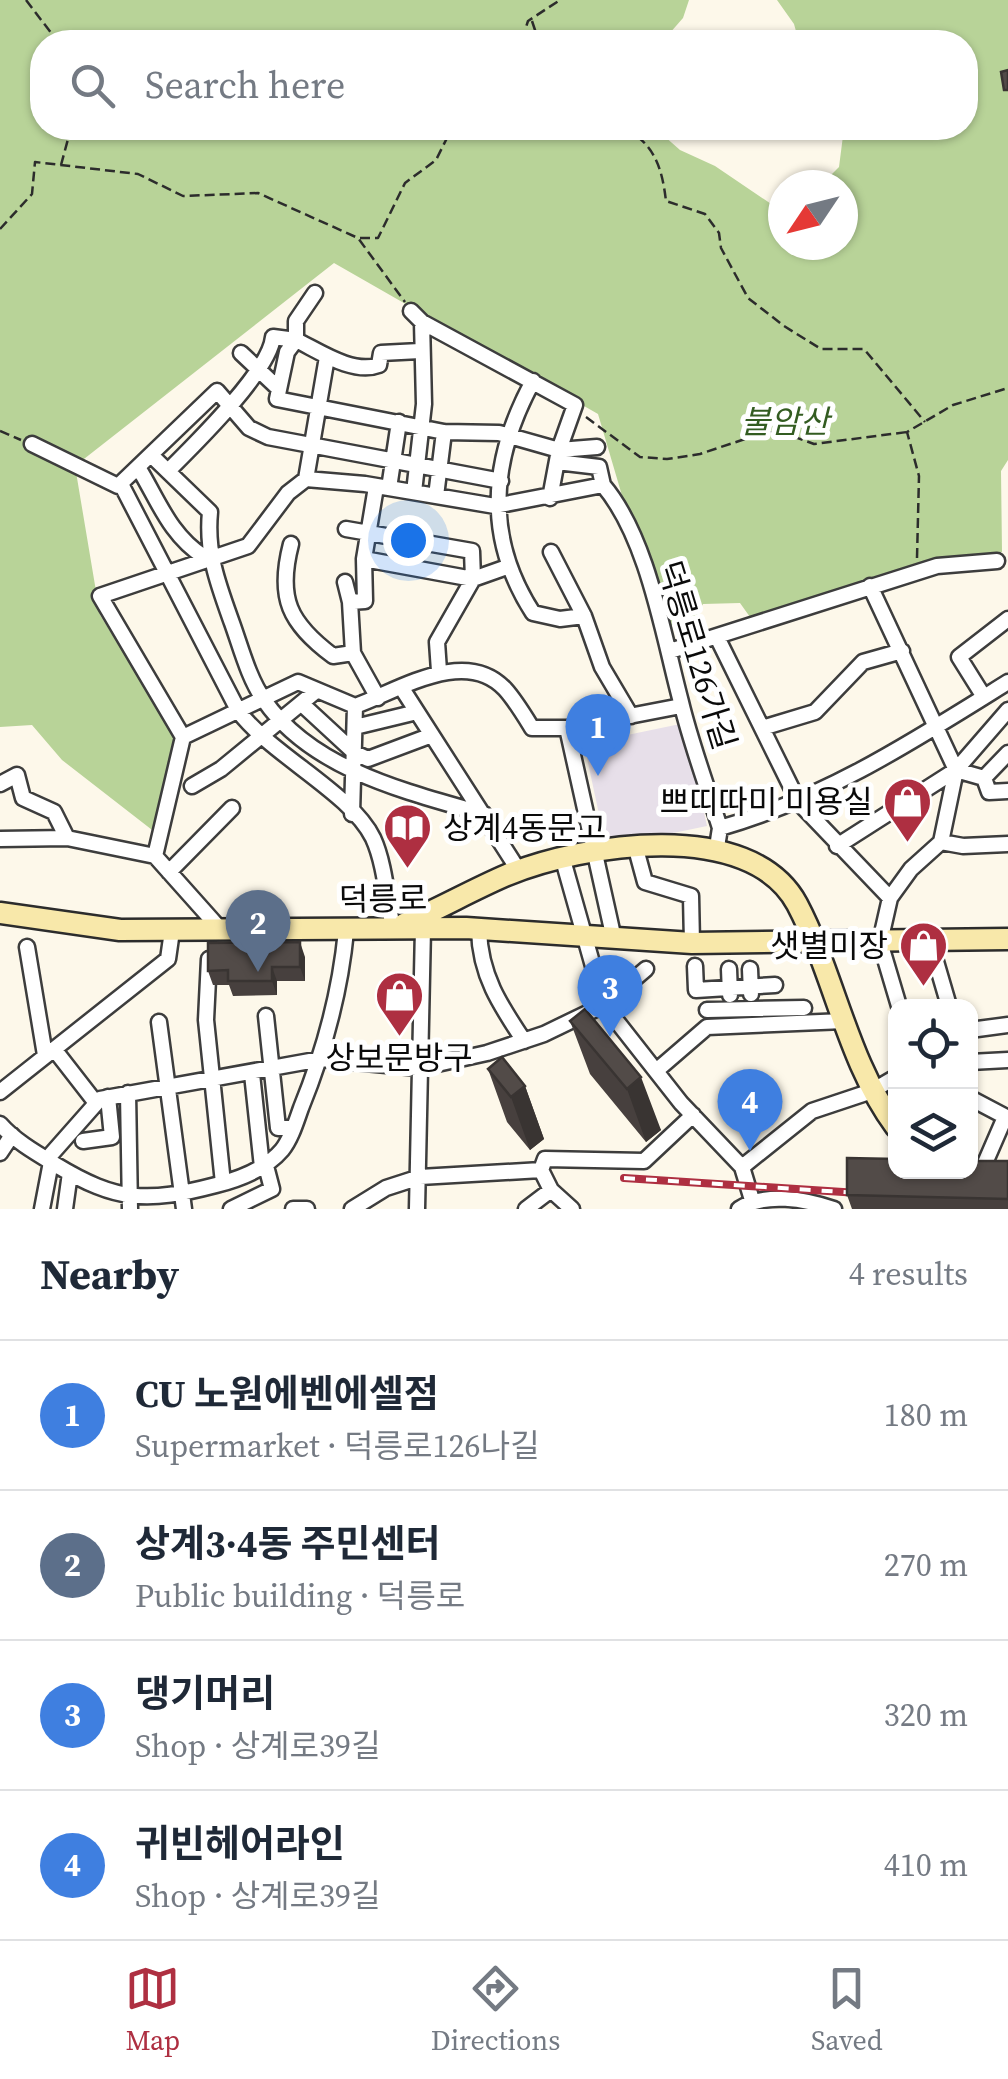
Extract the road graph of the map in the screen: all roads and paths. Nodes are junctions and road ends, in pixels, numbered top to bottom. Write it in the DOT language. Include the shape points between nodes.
graph roads {
  1 [pos="26,0"];
  2 [pos="560,0"];
  3 [pos="532,19"];
  4 [pos="49,30"];
  5 [pos="526,30"];
  6 [pos="535,30"];
  7 [pos="68,140"];
  8 [pos="446,140"];
  9 [pos="644,140"];
  10 [pos="61,166"];
  11 [pos="0,229"];
  12 [pos="358,238"];
  13 [pos="315,293"];
  14 [pos="417,316"];
  15 [pos="296,340"];
  16 [pos="420,351"];
  17 [pos="241,353"];
  18 [pos="327,358"];
  19 [pos="256,368"];
  20 [pos="532,381"];
  21 [pos="1008,388"];
  22 [pos="279,389"];
  23 [pos="230,404"];
  24 [pos="575,405"];
  25 [pos="320,408"];
  26 [pos="399,422"];
  27 [pos="925,422"];
  28 [pos="423,428"];
  29 [pos="0,431"];
  30 [pos="444,432"];
  31 [pos="907,432"];
  32 [pos="510,436"];
  33 [pos="32,444"];
  34 [pos="597,447"];
  35 [pos="312,448"];
  36 [pos="151,455"];
  37 [pos="558,456"];
  38 [pos="393,461"];
  39 [pos="138,467"];
  40 [pos="416,468"];
  41 [pos="168,470"];
  42 [pos="440,471"];
  43 [pos="306,480"];
  44 [pos="501,481"];
  45 [pos="121,484"];
  46 [pos="603,485"];
  47 [pos="383,487"];
  48 [pos="414,492"];
  49 [pos="436,496"];
  50 [pos="550,498"];
  51 [pos="495,506"];
  52 [pos="346,529"];
  53 [pos="368,532"];
  54 [pos="290,544"];
  55 [pos="551,552"];
  56 [pos="207,557"];
  57 [pos="364,559"];
  58 [pos="997,561"];
  59 [pos="507,567"];
  60 [pos="168,571"];
  61 [pos="918,574"];
  62 [pos="473,579"];
  63 [pos="345,582"];
  64 [pos="870,586"];
  65 [pos="350,602"];
  66 [pos="584,616"];
  67 [pos="1008,619"];
  68 [pos="717,637"];
  69 [pos="670,651"];
  70 [pos="902,651"];
  71 [pos="352,652"];
  72 [pos="440,671"];
  73 [pos="1008,682"];
  74 [pos="403,690"];
  75 [pos="316,691"];
  76 [pos="984,696"];
  77 [pos="262,698"];
  78 [pos="378,698"];
  79 [pos="303,705"];
  80 [pos="356,706"];
  81 [pos="681,706"];
  82 [pos="1008,710"];
  83 [pos="240,712"];
  84 [pos="417,712"];
  85 [pos="631,716"];
  86 [pos="281,721"];
  87 [pos="937,725"];
  88 [pos="355,727"];
  89 [pos="568,728"];
  90 [pos="762,728"];
  91 [pos="432,735"];
  92 [pos="183,737"];
  93 [pos="259,738"];
  94 [pos="355,753"];
  95 [pos="1008,753"];
  96 [pos="956,770"];
  97 [pos="355,774"];
  98 [pos="984,778"];
  99 [pos="0,784"];
  100 [pos="192,786"];
  101 [pos="1008,791"];
  102 [pos="799,803"];
  103 [pos="232,808"];
  104 [pos="352,814"];
  105 [pos="484,814"];
  106 [pos="67,838"];
  107 [pos="718,838"];
  108 [pos="0,839"];
  109 [pos="941,842"];
  110 [pos="1008,844"];
  111 [pos="836,846"];
  112 [pos="636,848"];
  113 [pos="596,853"];
  114 [pos="155,856"];
  115 [pos="563,860"];
  116 [pos="169,872"];
  117 [pos="519,872"];
  118 [pos="890,898"];
  119 [pos="456,899"];
  120 [pos="0,913"];
  121 [pos="393,928"];
  122 [pos="423,928"];
  123 [pos="473,929"];
  124 [pos="221,930"];
  125 [pos="346,930"];
  126 [pos="172,931"];
  127 [pos="588,938"];
  128 [pos="1008,939"];
  129 [pos="614,940"];
  130 [pos="930,941"];
  131 [pos="815,942"];
  132 [pos="880,942"];
  133 [pos="692,943"];
  134 [pos="26,947"];
  135 [pos="209,954"];
  136 [pos="695,966"];
  137 [pos="646,969"];
  138 [pos="729,969"];
  139 [pos="750,970"];
  140 [pos="751,987"];
  141 [pos="729,988"];
  142 [pos="897,999"];
  143 [pos="948,999"];
  144 [pos="604,1005"];
  145 [pos="804,1008"];
  146 [pos="730,1009"];
  147 [pos="707,1010"];
  148 [pos="266,1016"];
  149 [pos="775,1016"];
  150 [pos="752,1017"];
  151 [pos="844,1021"];
  152 [pos="159,1022"];
  153 [pos="1008,1025"];
  154 [pos="731,1026"];
  155 [pos="978,1029"];
  156 [pos="524,1041"];
  157 [pos="50,1052"];
  158 [pos="321,1059"];
  159 [pos="1008,1060"];
  160 [pos="978,1062"];
  161 [pos="419,1068"];
  162 [pos="272,1070"];
  163 [pos="656,1071"];
  164 [pos="252,1074"];
  165 [pos="210,1080"];
  166 [pos="888,1082"];
  167 [pos="168,1086"];
  168 [pos="872,1091"];
  169 [pos="0,1092"];
  170 [pos="128,1093"];
  171 [pos="102,1100"];
  172 [pos="978,1102"];
  173 [pos="693,1115"];
  174 [pos="888,1115"];
  175 [pos="1006,1118"];
  176 [pos="293,1128"];
  177 [pos="6,1130"];
  178 [pos="83,1141"];
  179 [pos="0,1153"];
  180 [pos="49,1161"];
  181 [pos="264,1166"];
  182 [pos="742,1168"];
  183 [pos="981,1169"];
  184 [pos="541,1170"];
  185 [pos="70,1174"];
  186 [pos="420,1177"];
  187 [pos="223,1184"];
  188 [pos="551,1190"];
  189 [pos="182,1202"];
  190 [pos="129,1203"];
  191 [pos="745,1205"];
  192 [pos="239,1206"];
  193 [pos="816,1206"];
  194 [pos="42,1209"];
  195 [pos="65,1209"];
  196 [pos="352,1209"];
  197 [pos="417,1209"];
  198 [pos="526,1209"];
  199 [pos="572,1209"];
  200 [pos="834,1209"];
  1 -- 4 [label="path"];
  2 -- 3 [label="path"];
  3 -- 5 [label="path"];
  3 -- 6 [label="path"];
  7 -- 10 [label="path"];
  8 -- 12 [label="path" via="436,160 405,182 378,238"];
  9 -- 27 [label="path" via="662,172 666,201 705,214 748,298 820,348 864,349"];
  10 -- 11 [label="path" via="35,162 32,194"];
  10 -- 12 [label="path" via="138,174 183,196 258,194"];
  12 -- 14 [label="path"];
  13 -- 15 [label="street" via="296,321"];
  14 -- 16 [label="street"];
  14 -- 20 [label="street"];
  15 -- 18 [label="street"];
  15 -- 19 [label="street" via="273,337 272,350"];
  15 -- 22 [label="street" via="286,352"];
  16 -- 18 [label="street" via="381,353 379,365 370,368"];
  16 -- 28 [label="street"];
  17 -- 19 [label="street"];
  18 -- 25 [label="street"];
  19 -- 22 [label="street"];
  19 -- 23 [label="street"];
  20 -- 24 [label="street"];
  20 -- 32 [label="street"];
  21 -- 27 [label="path" via="953,405"];
  22 -- 25 [label="street" via="278,400"];
  23 -- 35 [label="street" via="249,428"];
  23 -- 36 [label="street" via="216,391"];
  23 -- 41 [label="street"];
  24 -- 31 [label="path" via="640,457 700,454 763,433 814,444"];
  24 -- 37 [label="street"];
  25 -- 26 [label="street"];
  25 -- 35 [label="street"];
  26 -- 28 [label="street"];
  26 -- 38 [label="street"];
  27 -- 31 [label="path"];
  28 -- 30 [label="street"];
  28 -- 40 [label="street"];
  29 -- 33 [label="path"];
  30 -- 32 [label="street, 덕릉로126가길"];
  30 -- 42 [label="street"];
  31 -- 61 [label="path" via="919,476"];
  32 -- 37 [label="street, 덕릉로126가길"];
  32 -- 44 [label="street"];
  33 -- 45 [label="street"];
  34 -- 37 [label="street, 덕릉로126가길"];
  35 -- 38 [label="street"];
  35 -- 43 [label="street"];
  36 -- 39 [label="street"];
  36 -- 41 [label="street"];
  37 -- 46 [label="street, 덕릉로126가길" via="599,467"];
  37 -- 50 [label="street"];
  38 -- 40 [label="street"];
  38 -- 47 [label="street"];
  39 -- 45 [label="street"];
  39 -- 56 [label="street" via="182,543"];
  40 -- 42 [label="street"];
  40 -- 48 [label="street"];
  41 -- 56 [label="street" via="210,512"];
  42 -- 44 [label="street"];
  42 -- 49 [label="street"];
  43 -- 47 [label="street"];
  43 -- 56 [label="street" via="248,546"];
  44 -- 51 [label="street"];
  45 -- 60 [label="street"];
  46 -- 50 [label="street"];
  46 -- 69 [label="street, 덕릉로126가길" via="623,509"];
  47 -- 48 [label="street"];
  47 -- 53 [label="street"];
  48 -- 49 [label="street"];
  49 -- 51 [label="street"];
  50 -- 51 [label="street"];
  51 -- 59 [label="street"];
  52 -- 53 [label="street"];
  53 -- 57 [label="street"];
  53 -- 62 [label="street" via="472,550"];
  54 -- 71 [label="street" via="284,592 291,613 333,656"];
  55 -- 66 [label="street"];
  56 -- 60 [label="street"];
  56 -- 77 [label="street"];
  57 -- 62 [label="street"];
  57 -- 65 [label="street" via="365,601"];
  58 -- 61 [label="street" via="962,561"];
  59 -- 62 [label="street"];
  59 -- 66 [label="street" via="533,614"];
  60 -- 83 [label="street"];
  60 -- 92 [label="street" via="100,596"];
  61 -- 64 [label="street"];
  62 -- 72 [label="street" via="436,642"];
  63 -- 65 [label="street"];
  64 -- 68 [label="street"];
  64 -- 70 [label="street"];
  65 -- 71 [label="street"];
  66 -- 85 [label="street" via="602,667"];
  67 -- 76 [label="street" via="958,657"];
  68 -- 69 [label="street"];
  68 -- 90 [label="street"];
  69 -- 81 [label="street, 덕릉로126가길"];
  70 -- 87 [label="street"];
  70 -- 90 [label="street" via="863,662 815,712"];
  71 -- 78 [label="street"];
  72 -- 74 [label="street"];
  72 -- 89 [label="street" via="492,678 532,728"];
  73 -- 76 [label="street"];
  74 -- 78 [label="street"];
  74 -- 84 [label="street"];
  75 -- 77 [label="street" via="298,682"];
  75 -- 79 [label="street"];
  75 -- 80 [label="street"];
  76 -- 87 [label="street"];
  77 -- 83 [label="street"];
  77 -- 86 [label="street"];
  78 -- 80 [label="street"];
  79 -- 86 [label="street"];
  79 -- 94 [label="street"];
  80 -- 88 [label="street"];
  81 -- 85 [label="street"];
  81 -- 107 [label="street, 덕릉로126가길"];
  82 -- 96 [label="street"];
  83 -- 92 [label="street"];
  83 -- 93 [label="street"];
  84 -- 88 [label="street"];
  84 -- 91 [label="street"];
  85 -- 89 [label="street"];
  86 -- 93 [label="street"];
  86 -- 97 [label="street"];
  87 -- 96 [label="street"];
  87 -- 102 [label="street"];
  88 -- 94 [label="street"];
  89 -- 113 [label="street"];
  90 -- 102 [label="street"];
  91 -- 94 [label="street" via="368,759"];
  91 -- 105 [label="street"];
  92 -- 114 [label="street"];
  93 -- 100 [label="street"];
  93 -- 104 [label="street"];
  94 -- 97 [label="street"];
  95 -- 98 [label="street"];
  96 -- 98 [label="street"];
  96 -- 109 [label="street"];
  96 -- 111 [label="street"];
  97 -- 104 [label="street"];
  97 -- 105 [label="street"];
  98 -- 101 [label="street" via="989,792"];
  99 -- 106 [label="street" via="17,776 23,798 54,812"];
  102 -- 107 [label="street"];
  102 -- 111 [label="street"];
  103 -- 116 [label="street"];
  104 -- 121 [label="street" via="374,839"];
  105 -- 117 [label="street"];
  106 -- 108 [label="street"];
  106 -- 114 [label="street"];
  107 -- 112 [label="main road"];
  107 -- 131 [label="main road" via="782,884"];
  109 -- 110 [label="street"];
  109 -- 118 [label="street"];
  111 -- 118 [label="street"];
  112 -- 113 [label="main road"];
  112 -- 133 [label="street" via="644,882 690,896"];
  113 -- 115 [label="main road"];
  113 -- 129 [label="street"];
  114 -- 116 [label="street"];
  115 -- 117 [label="main road"];
  115 -- 127 [label="street"];
  116 -- 124 [label="street"];
  117 -- 119 [label="main road"];
  118 -- 132 [label="street"];
  119 -- 121 [label="main road"];
  119 -- 123 [label="street"];
  120 -- 126 [label="main road, 덕릉로"];
  121 -- 122 [label="main road, 덕릉로"];
  121 -- 125 [label="main road, 덕릉로"];
  122 -- 123 [label="main road, 덕릉로"];
  122 -- 161 [label="street"];
  123 -- 127 [label="main road, 덕릉로"];
  123 -- 156 [label="street" via="494,997"];
  124 -- 125 [label="main road, 덕릉로"];
  124 -- 126 [label="main road, 덕릉로"];
  125 -- 158 [label="street" via="340,996"];
  126 -- 157 [label="street" via="168,959"];
  127 -- 129 [label="main road, 덕릉로"];
  127 -- 144 [label="street"];
  128 -- 130 [label="main road, 덕릉로"];
  129 -- 133 [label="main road, 덕릉로"];
  130 -- 132 [label="main road, 덕릉로"];
  130 -- 143 [label="street"];
  131 -- 132 [label="main road, 덕릉로"];
  131 -- 133 [label="main road, 덕릉로"];
  131 -- 151 [label="main road"];
  132 -- 142 [label="street"];
  134 -- 157 [label="street"];
  135 -- 165 [label="street"];
  136 -- 141 [label="street" via="696,990"];
  137 -- 144 [label="street"];
  138 -- 141 [label="street"];
  139 -- 140 [label="street"];
  140 -- 141 [label="street"];
  140 -- 149 [label="street" via="774,977"];
  140 -- 150 [label="street"];
  141 -- 146 [label="street"];
  144 -- 156 [label="street"];
  144 -- 163 [label="street"];
  145 -- 149 [label="street"];
  146 -- 147 [label="street"];
  146 -- 150 [label="street"];
  146 -- 154 [label="street"];
  148 -- 162 [label="street"];
  149 -- 150 [label="street"];
  149 -- 151 [label="street"];
  150 -- 154 [label="street"];
  151 -- 168 [label="main road"];
  152 -- 167 [label="street"];
  153 -- 155 [label="street"];
  154 -- 163 [label="street" via="708,1027"];
  156 -- 161 [label="street"];
  157 -- 169 [label="street"];
  157 -- 171 [label="street"];
  158 -- 161 [label="street"];
  158 -- 162 [label="street"];
  158 -- 176 [label="street"];
  159 -- 160 [label="street"];
  161 -- 186 [label="street"];
  162 -- 164 [label="street"];
  162 -- 176 [label="street" via="278,1128"];
  163 -- 173 [label="street"];
  164 -- 165 [label="street"];
  164 -- 181 [label="street"];
  165 -- 167 [label="street"];
  165 -- 187 [label="street"];
  166 -- 168 [label="street"];
  167 -- 170 [label="street"];
  167 -- 189 [label="street"];
  168 -- 174 [label="main road"];
  168 -- 182 [label="street" via="812,1112"];
  170 -- 171 [label="street"];
  170 -- 190 [label="street"];
  171 -- 178 [label="street" via="112,1137"];
  171 -- 180 [label="street"];
  172 -- 175 [label="street"];
  173 -- 182 [label="street"];
  173 -- 184 [label="street" via="644,1160 545,1159"];
  175 -- 183 [label="street"];
  176 -- 181 [label="street" via="285,1147"];
  177 -- 179 [label="street"];
  177 -- 180 [label="street"];
  180 -- 185 [label="street"];
  180 -- 194 [label="street"];
  181 -- 187 [label="street"];
  181 -- 192 [label="street" via="272,1190"];
  182 -- 191 [label="street"];
  184 -- 186 [label="street"];
  184 -- 188 [label="street"];
  185 -- 190 [label="street"];
  185 -- 195 [label="street"];
  186 -- 196 [label="street"];
  186 -- 197 [label="street" via="414,1184"];
  187 -- 189 [label="street"];
  188 -- 198 [label="street"];
  188 -- 199 [label="street"];
  189 -- 190 [label="street"];
  191 -- 193 [label="street"];
  193 -- 200 [label="street"];
}
